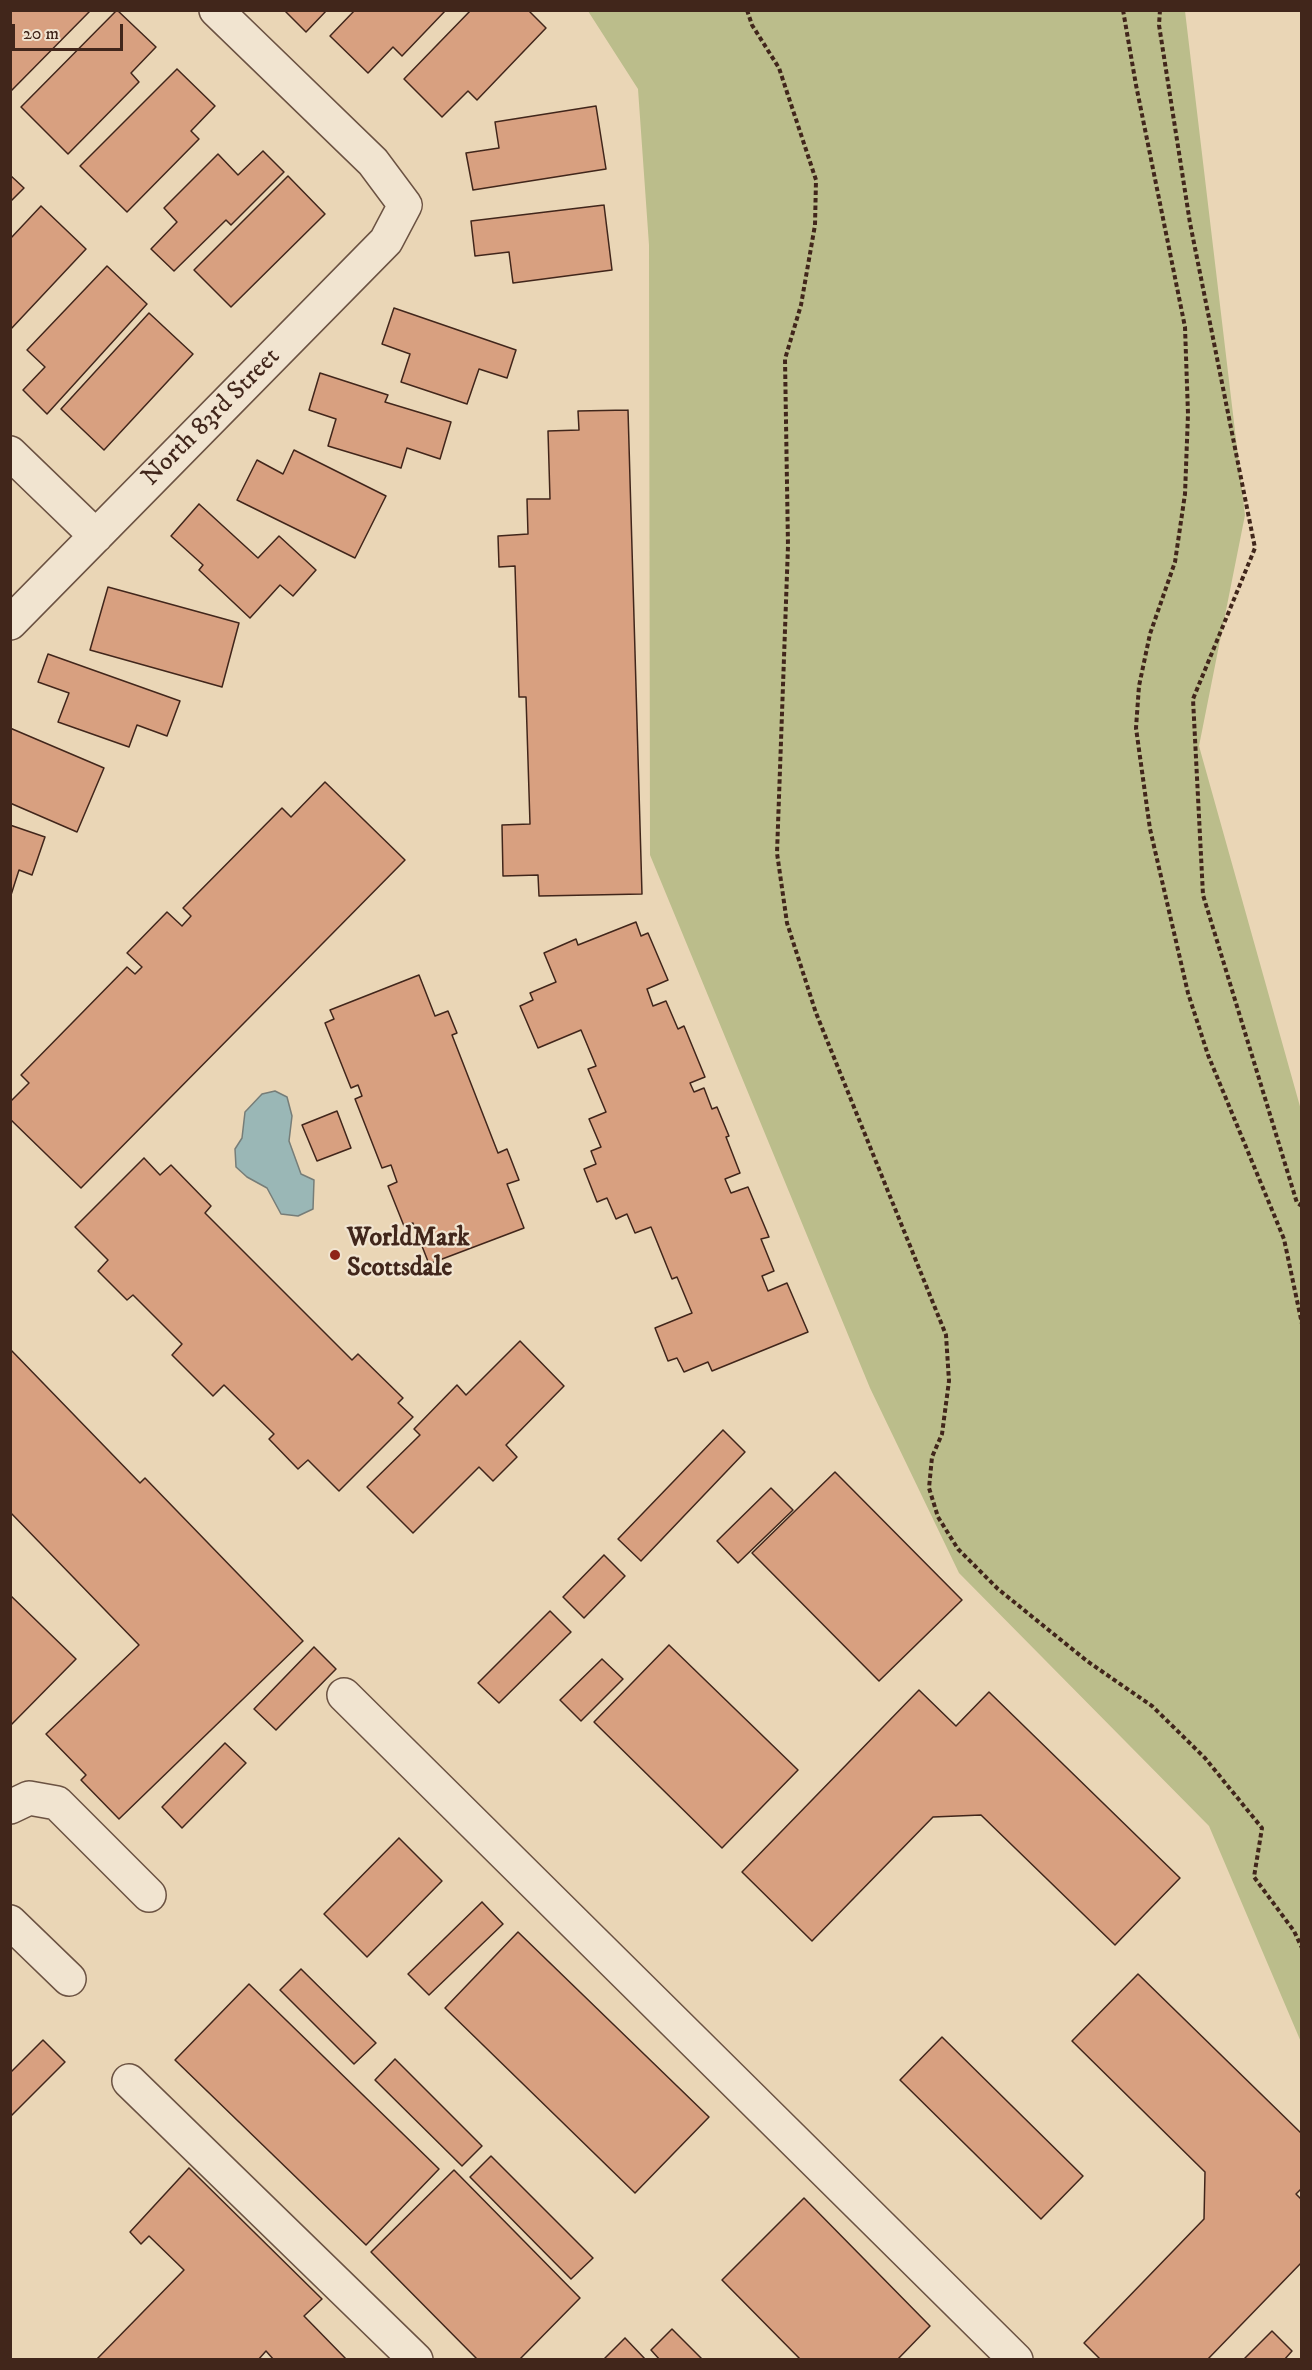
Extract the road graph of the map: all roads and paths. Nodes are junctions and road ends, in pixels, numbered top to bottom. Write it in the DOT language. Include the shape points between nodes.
graph roads {
  1 [pos="216,10"];
  2 [pos="747,10"];
  3 [pos="1123,10"];
  4 [pos="1160,10"];
  5 [pos="10,453"];
  6 [pos="96,536"];
  7 [pos="10,623"];
  8 [pos="1302,1206"];
  9 [pos="1302,1324"];
  10 [pos="344,1695"];
  11 [pos="10,1807"];
  12 [pos="149,1895"];
  13 [pos="10,1922"];
  14 [pos="1302,1948"];
  15 [pos="69,1979"];
  16 [pos="129,2081"];
  17 [pos="416,2360"];
  18 [pos="1016,2360"];
  1 -- 6 [label="street, North 83rd Street" via="373,162 405,205 386,241"];
  2 -- 14 [label="path" via="779,68 816,180 813,236 801,305 785,359 788,546 777,853 787,923 816,1014 946,1335 949,1381 929,1488 938,1517 958,1549 998,1589 1087,1661 1152,1706 1205,1758 1262,1828 1254,1877"];
  3 -- 9 [label="path" via="1185,327 1188,414 1185,494 1176,562 1150,634 1139,686 1136,728 1150,829 1188,993 1208,1055 1284,1239"];
  4 -- 8 [label="path" via="1159,25 1190,223 1255,548 1193,699 1203,895 1297,1203"];
  5 -- 6 [label="street"];
  6 -- 7 [label="street, North 83rd Street"];
  10 -- 18 [label="street"];
  11 -- 12 [label="street" via="28,1798 57,1803"];
  13 -- 15 [label="street"];
  16 -- 17 [label="street"];
}
